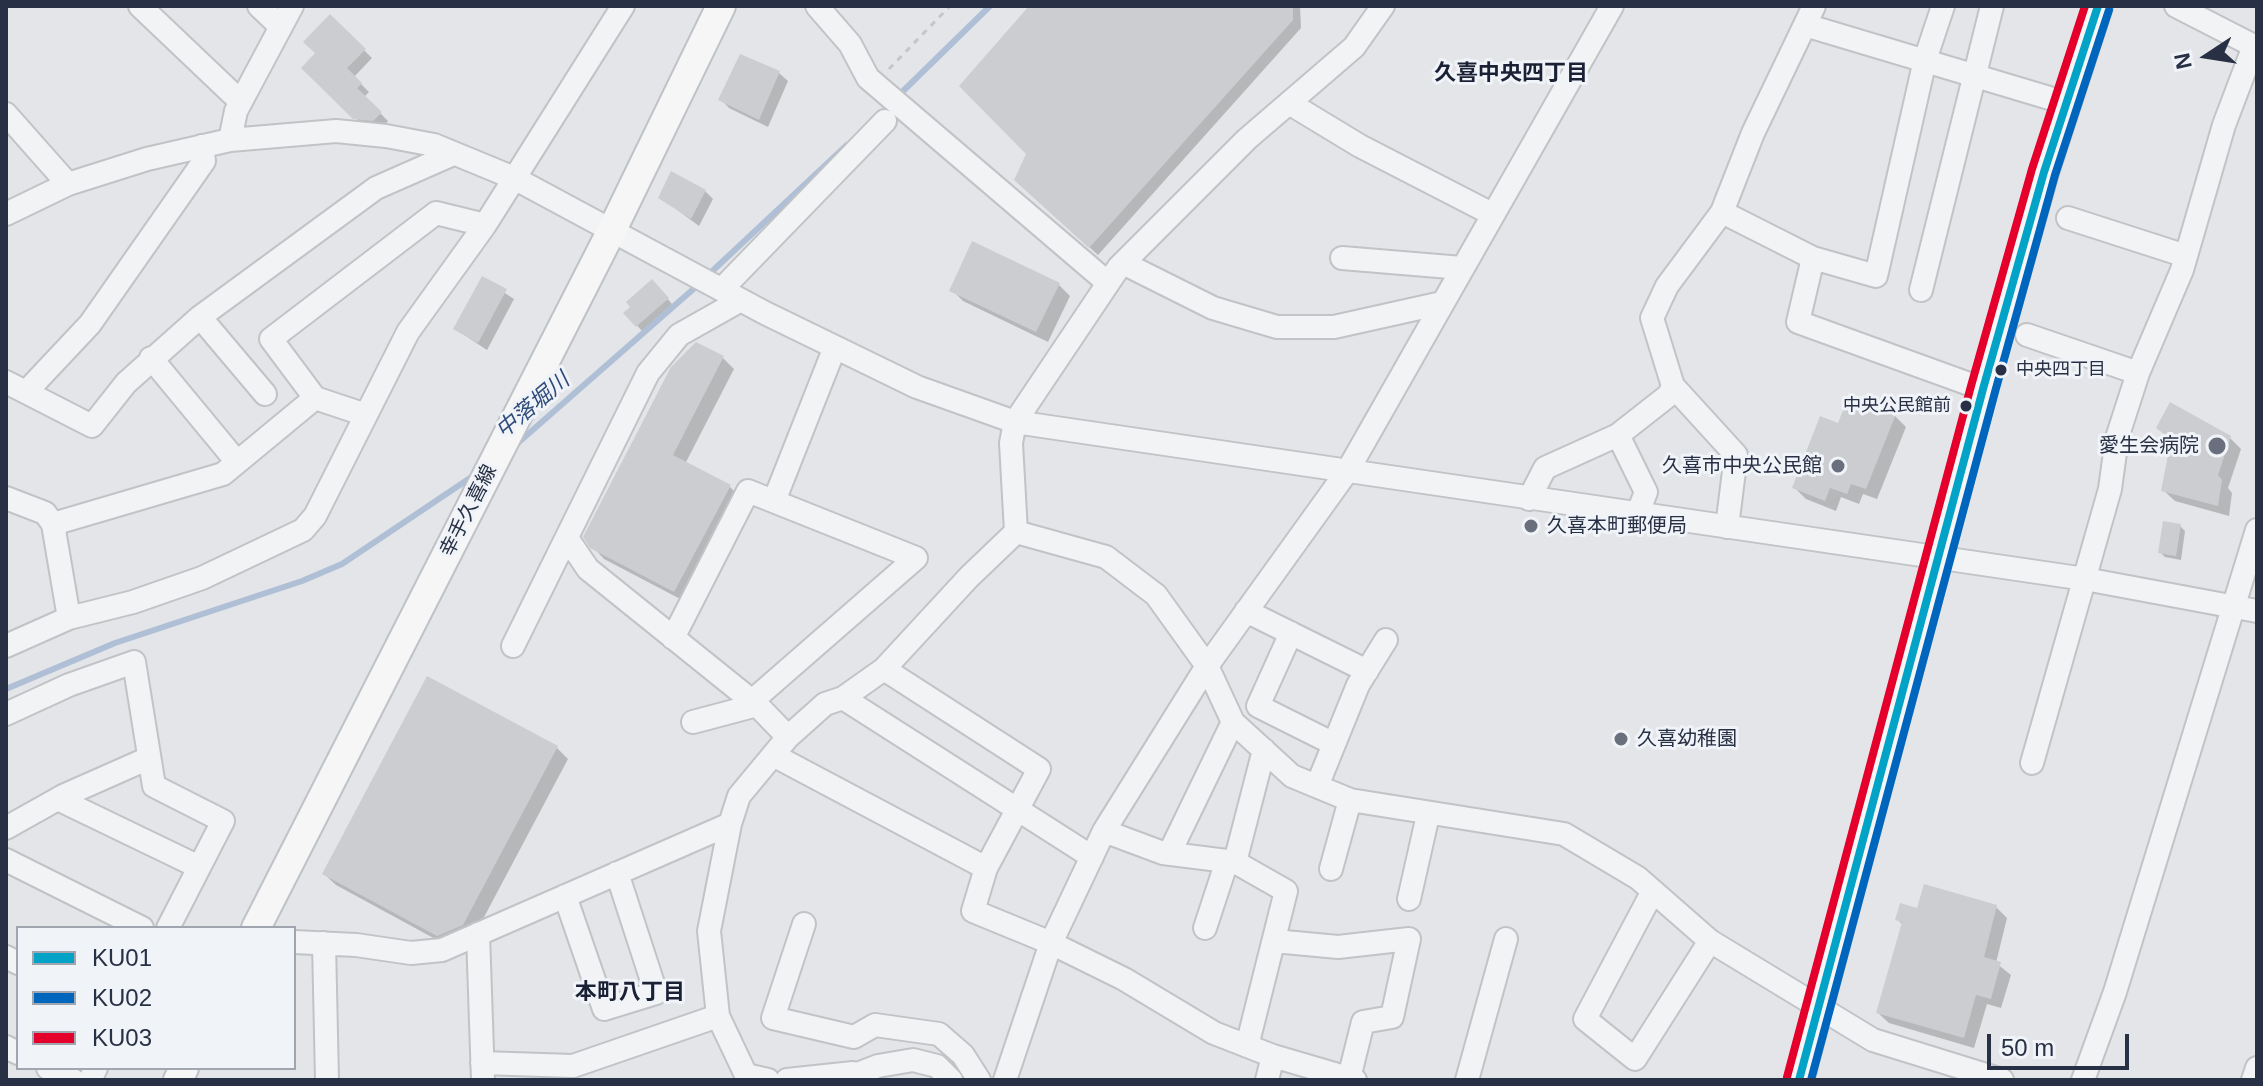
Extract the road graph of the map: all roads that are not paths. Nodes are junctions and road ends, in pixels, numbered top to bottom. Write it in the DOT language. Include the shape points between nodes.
graph roads {
  1 [pos="140,6"];
  2 [pos="259,6"];
  3 [pos="292,6"];
  4 [pos="623,6"];
  5 [pos="721,6"];
  6 [pos="817,6"];
  7 [pos="1383,6"];
  8 [pos="1612,6"];
  9 [pos="1943,6"];
  10 [pos="1992,6"];
  11 [pos="2098,6"];
  12 [pos="2176,6"];
  13 [pos="1807,12"];
  14 [pos="281,27"];
  15 [pos="1925,60"];
  16 [pos="1974,74"];
  17 [pos="241,102"];
  18 [pos="1289,103"];
  19 [pos="2066,103"];
  20 [pos="6,114"];
  21 [pos="885,121"];
  22 [pos="230,140"];
  23 [pos="202,146"];
  24 [pos="451,155"];
  25 [pos="514,178"];
  26 [pos="68,184"];
  27 [pos="1722,212"];
  28 [pos="6,214"];
  29 [pos="1492,214"];
  30 [pos="2068,218"];
  31 [pos="485,225"];
  32 [pos="612,230"];
  33 [pos="2186,256"];
  34 [pos="1342,258"];
  35 [pos="1813,258"];
  36 [pos="1123,263"];
  37 [pos="1462,268"];
  38 [pos="1108,283"];
  39 [pos="1921,290"];
  40 [pos="731,294"];
  41 [pos="1442,303"];
  42 [pos="200,317"];
  43 [pos="2027,335"];
  44 [pos="835,347"];
  45 [pos="151,358"];
  46 [pos="2138,373"];
  47 [pos="6,382"];
  48 [pos="1673,386"];
  49 [pos="1983,389"];
  50 [pos="27,391"];
  51 [pos="265,394"];
  52 [pos="315,398"];
  53 [pos="366,415"];
  54 [pos="1015,422"];
  55 [pos="1618,435"];
  56 [pos="237,462"];
  57 [pos="1348,470"];
  58 [pos="6,498"];
  59 [pos="1529,499"];
  60 [pos="774,501"];
  61 [pos="1637,515"];
  62 [pos="53,524"];
  63 [pos="1727,527"];
  64 [pos="2257,530"];
  65 [pos="1016,532"];
  66 [pos="567,538"];
  67 [pos="1936,557"];
  68 [pos="2085,579"];
  69 [pos="2234,606"];
  70 [pos="1246,611"];
  71 [pos="2257,611"];
  72 [pos="69,618"];
  73 [pos="1291,633"];
  74 [pos="673,638"];
  75 [pos="1386,640"];
  76 [pos="6,646"];
  77 [pos="513,646"];
  78 [pos="1207,666"];
  79 [pos="884,669"];
  80 [pos="1367,671"];
  81 [pos="843,698"];
  82 [pos="754,703"];
  83 [pos="6,714"];
  84 [pos="693,722"];
  85 [pos="1233,722"];
  86 [pos="788,737"];
  87 [pos="1334,744"];
  88 [pos="1264,750"];
  89 [pos="773,755"];
  90 [pos="149,758"];
  91 [pos="2032,763"];
  92 [pos="1317,786"];
  93 [pos="58,799"];
  94 [pos="1350,800"];
  95 [pos="1018,813"];
  96 [pos="1428,815"];
  97 [pos="730,824"];
  98 [pos="6,828"];
  99 [pos="1104,831"];
  100 [pos="1169,854"];
  101 [pos="1092,857"];
  102 [pos="6,860"];
  103 [pos="1231,861"];
  104 [pos="199,867"];
  105 [pos="986,868"];
  106 [pos="1331,869"];
  107 [pos="617,873"];
  108 [pos="1653,891"];
  109 [pos="565,896"];
  110 [pos="1409,899"];
  111 [pos="804,924"];
  112 [pos="138,926"];
  113 [pos="169,926"];
  114 [pos="257,926"];
  115 [pos="1205,928"];
  116 [pos="478,934"];
  117 [pos="1506,939"];
  118 [pos="1274,941"];
  119 [pos="1710,941"];
  120 [pos="296,942"];
  121 [pos="324,943"];
  122 [pos="1051,943"];
  123 [pos="1817,1009"];
  124 [pos="718,1016"];
  125 [pos="1247,1046"];
  126 [pos="1273,1056"];
  127 [pos="2257,1068"];
  128 [pos="52,1070"];
  129 [pos="483,1072"];
  130 [pos="852,1076"];
  131 [pos="1352,1079"];
  132 [pos="1472,1079"];
  133 [pos="73,1080"];
  134 [pos="327,1080"];
  135 [pos="768,1080"];
  136 [pos="787,1080"];
  137 [pos="951,1080"];
  138 [pos="979,1080"];
  139 [pos="1005,1080"];
  140 [pos="1267,1080"];
  141 [pos="1799,1080"];
  142 [pos="2002,1080"];
  143 [pos="2083,1080"];
  144 [pos="2253,1080"];
  1 -- 17 [label="street"];
  2 -- 14 [label="street"];
  3 -- 14 [label="street"];
  4 -- 25 [label="street"];
  5 -- 32 [label="main road, 幸手久喜線"];
  6 -- 38 [label="street" via="850,44 868,78"];
  7 -- 18 [label="street" via="1354,47"];
  8 -- 29 [label="street"];
  9 -- 15 [label="street"];
  10 -- 16 [label="street"];
  11 -- 19 [label="main road"];
  12 -- 33 [label="street" via="2254,46 2224,125"];
  13 -- 15 [label="street"];
  13 -- 27 [label="street"];
  14 -- 17 [label="street"];
  15 -- 16 [label="street"];
  15 -- 35 [label="street" via="1876,276"];
  16 -- 19 [label="street"];
  16 -- 39 [label="street"];
  17 -- 22 [label="street"];
  18 -- 29 [label="street"];
  18 -- 36 [label="street"];
  19 -- 49 [label="main road"];
  20 -- 26 [label="street"];
  21 -- 40 [label="street"];
  22 -- 23 [label="street"];
  22 -- 24 [label="street" via="336,131 434,145"];
  23 -- 26 [label="street"];
  23 -- 50 [label="street" via="204,161 90,324"];
  24 -- 25 [label="street"];
  24 -- 42 [label="street" via="376,188"];
  25 -- 31 [label="street"];
  25 -- 32 [label="street"];
  26 -- 28 [label="street"];
  27 -- 35 [label="street"];
  27 -- 48 [label="street" via="1667,286 1652,318"];
  29 -- 37 [label="street"];
  30 -- 33 [label="street"];
  31 -- 52 [label="street" via="436,213 271,339"];
  31 -- 53 [label="street" via="408,332"];
  32 -- 40 [label="street"];
  32 -- 114 [label="main road, 幸手久喜線"];
  33 -- 46 [label="street"];
  34 -- 37 [label="street"];
  35 -- 49 [label="street" via="1798,322"];
  36 -- 38 [label="street"];
  36 -- 41 [label="street" via="1213,308 1277,327 1334,327"];
  37 -- 41 [label="street"];
  38 -- 54 [label="street"];
  40 -- 44 [label="street"];
  40 -- 66 [label="street" via="679,335 648,373"];
  41 -- 57 [label="street"];
  42 -- 45 [label="street"];
  42 -- 51 [label="street"];
  43 -- 46 [label="street"];
  44 -- 54 [label="street" via="917,387"];
  44 -- 60 [label="street"];
  45 -- 50 [label="street" via="92,426"];
  45 -- 56 [label="street"];
  46 -- 68 [label="street" via="2117,438 2110,489"];
  47 -- 50 [label="street"];
  48 -- 55 [label="street" via="1669,395"];
  48 -- 63 [label="street" via="1736,455"];
  49 -- 67 [label="main road"];
  52 -- 53 [label="street"];
  52 -- 56 [label="street"];
  53 -- 72 [label="street" via="303,530 202,578"];
  54 -- 57 [label="street"];
  54 -- 65 [label="street" via="1011,443"];
  55 -- 59 [label="street" via="1545,468"];
  55 -- 61 [label="street" via="1646,492"];
  56 -- 62 [label="street" via="223,474"];
  57 -- 59 [label="street"];
  57 -- 70 [label="street"];
  58 -- 62 [label="street" via="45,513"];
  59 -- 61 [label="street"];
  60 -- 74 [label="street" via="748,491"];
  60 -- 82 [label="street" via="916,558"];
  61 -- 63 [label="street"];
  62 -- 72 [label="street"];
  63 -- 67 [label="street"];
  64 -- 69 [label="street"];
  65 -- 78 [label="street" via="1106,557 1156,595"];
  65 -- 79 [label="street"];
  66 -- 74 [label="street" via="588,569"];
  66 -- 77 [label="street"];
  67 -- 68 [label="street"];
  67 -- 123 [label="main road"];
  68 -- 69 [label="street"];
  68 -- 91 [label="street"];
  69 -- 71 [label="street"];
  69 -- 143 [label="street"];
  70 -- 73 [label="street"];
  70 -- 78 [label="street"];
  72 -- 76 [label="street"];
  73 -- 80 [label="street"];
  73 -- 87 [label="street" via="1258,706"];
  74 -- 82 [label="street"];
  75 -- 80 [label="street"];
  78 -- 85 [label="street"];
  78 -- 99 [label="street"];
  79 -- 81 [label="street"];
  79 -- 95 [label="street" via="1039,769"];
  80 -- 87 [label="street"];
  81 -- 86 [label="street" via="825,704"];
  81 -- 95 [label="street"];
  82 -- 84 [label="street"];
  82 -- 86 [label="street"];
  83 -- 90 [label="street" via="134,662"];
  85 -- 88 [label="street"];
  85 -- 100 [label="street"];
  86 -- 89 [label="street"];
  87 -- 92 [label="street"];
  88 -- 92 [label="street" via="1292,776"];
  88 -- 103 [label="street"];
  89 -- 97 [label="street" via="739,796"];
  89 -- 105 [label="street"];
  90 -- 93 [label="street"];
  90 -- 104 [label="street" via="154,786 223,821"];
  92 -- 94 [label="street"];
  93 -- 98 [label="street"];
  93 -- 104 [label="street"];
  94 -- 96 [label="street"];
  94 -- 106 [label="street"];
  95 -- 101 [label="street"];
  95 -- 105 [label="street"];
  96 -- 108 [label="street" via="1564,834"];
  96 -- 110 [label="street"];
  97 -- 107 [label="street"];
  97 -- 124 [label="street" via="709,931"];
  99 -- 100 [label="street"];
  99 -- 101 [label="street"];
  100 -- 103 [label="street"];
  101 -- 122 [label="street"];
  102 -- 112 [label="street"];
  103 -- 115 [label="street"];
  103 -- 118 [label="street" via="1286,891"];
  104 -- 113 [label="street"];
  105 -- 122 [label="street" via="973,911"];
  107 -- 109 [label="street"];
  107 -- 109 [label="street" via="656,993 604,1009"];
  108 -- 119 [label="street"];
  108 -- 119 [label="street" via="1585,1019 1635,1059"];
  109 -- 116 [label="street"];
  111 -- 138 [label="street" via="773,1018 854,1037 875,1025 939,1034 963,1055"];
  116 -- 121 [label="street" via="442,950 411,953"];
  116 -- 129 [label="street"];
  117 -- 132 [label="street"];
  118 -- 125 [label="street"];
  118 -- 131 [label="street" via="1338,947 1409,939 1392,1017 1363,1022"];
  119 -- 123 [label="street"];
  120 -- 121 [label="street"];
  121 -- 134 [label="street"];
  122 -- 125 [label="street"];
  122 -- 139 [label="street"];
  123 -- 141 [label="main road"];
  123 -- 142 [label="street" via="1873,1040"];
  124 -- 129 [label="street" via="573,1066"];
  124 -- 135 [label="street" via="746,1075"];
  125 -- 126 [label="street"];
  126 -- 131 [label="street"];
  126 -- 140 [label="street"];
  127 -- 144 [label="street"];
  128 -- 133 [label="street"];
  130 -- 136 [label="street"];
  130 -- 137 [label="street" via="913,1060 937,1066"];
}
